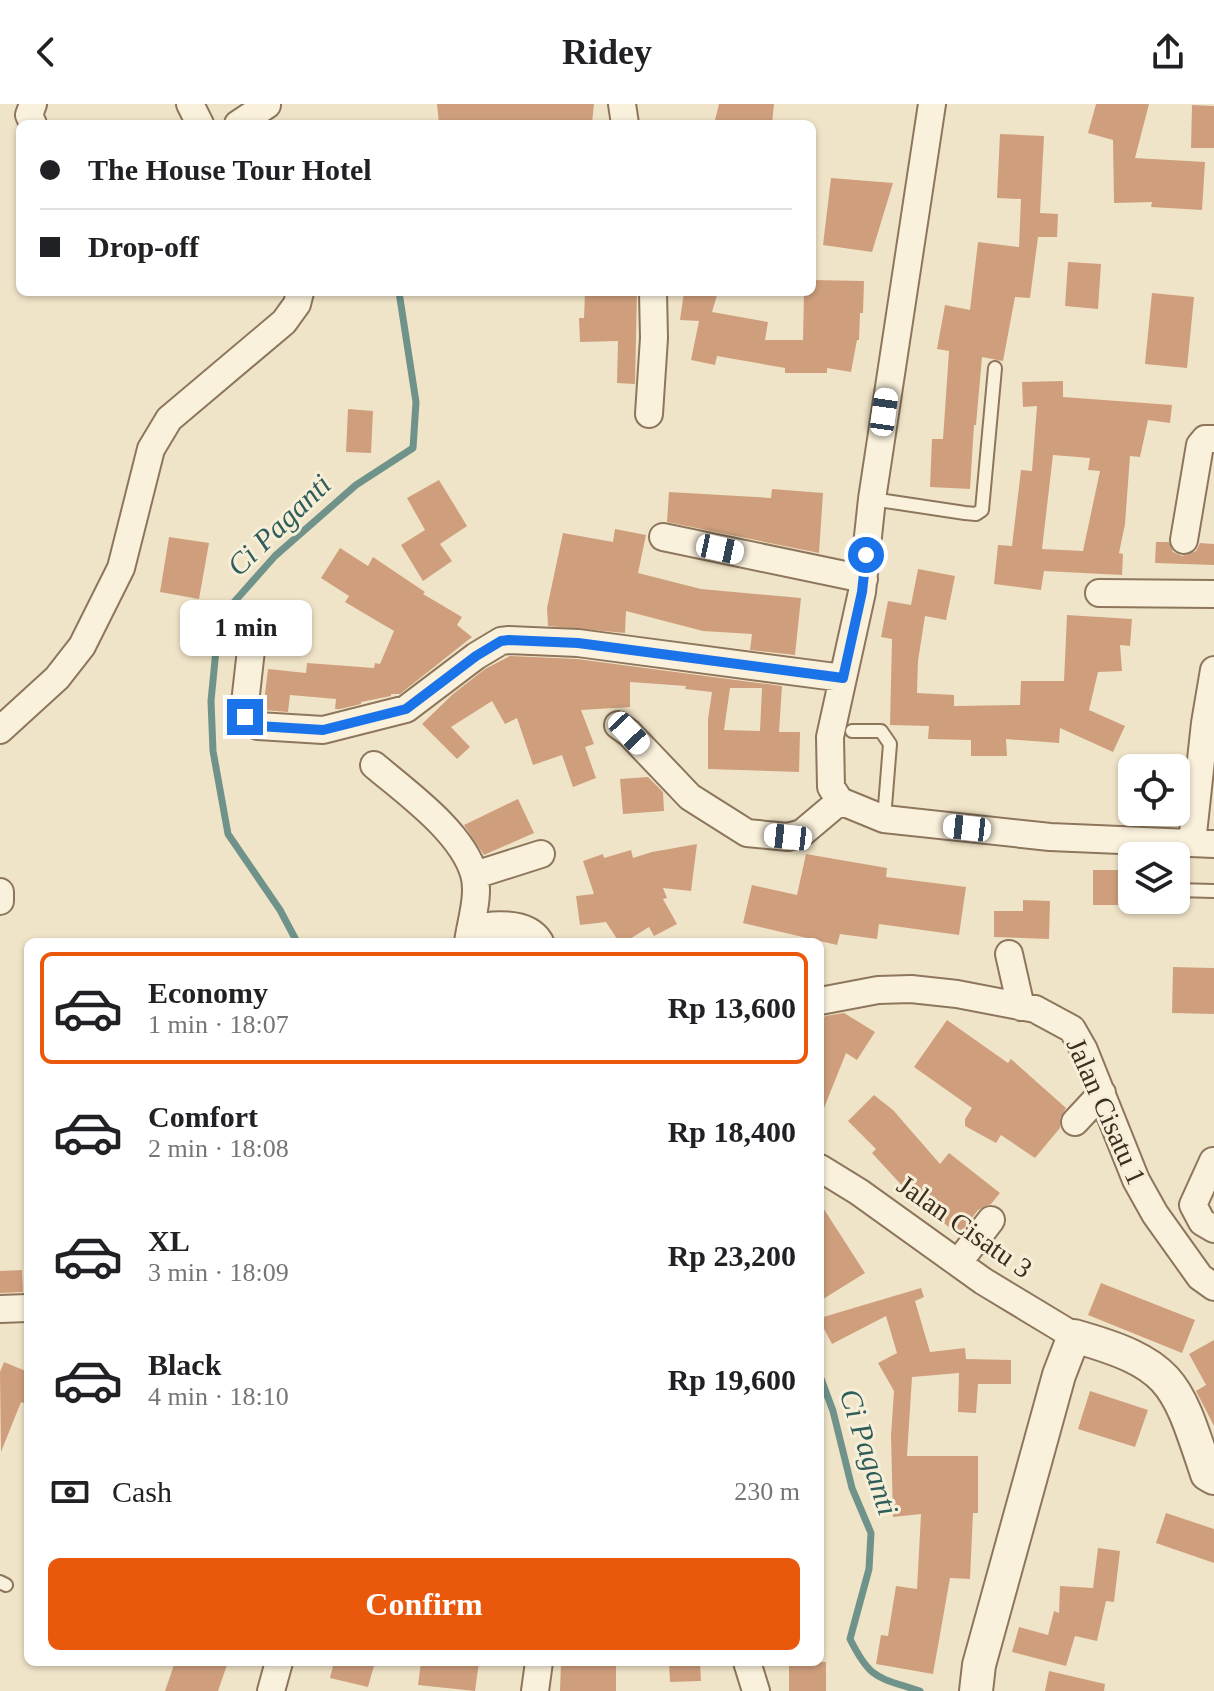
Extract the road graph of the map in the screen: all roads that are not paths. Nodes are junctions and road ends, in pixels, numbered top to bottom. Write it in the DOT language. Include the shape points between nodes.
graph roads {
  1 [pos="932,104"];
  2 [pos="267,105"];
  3 [pos="244,120"];
  4 [pos="299,296"];
  5 [pos="653,296"];
  6 [pos="995,368"];
  7 [pos="649,414"];
  8 [pos="1214,439"];
  9 [pos="872,499"];
  10 [pos="663,537"];
  11 [pos="1184,540"];
  12 [pos="864,579"];
  13 [pos="1099,593"];
  14 [pos="1214,594"];
  15 [pos="251,650"];
  16 [pos="1214,670"];
  17 [pos="843,678"];
  18 [pos="618,725"];
  19 [pos="0,730"];
  20 [pos="852,731"];
  21 [pos="374,765"];
  22 [pos="840,801"];
  23 [pos="884,819"];
  24 [pos="1203,843"];
  25 [pos="541,854"];
  26 [pos="475,875"];
  27 [pos="1190,890"];
  28 [pos="1214,891"];
  29 [pos="0,892"];
  30 [pos="0,901"];
  31 [pos="469,936"];
  32 [pos="537,938"];
  33 [pos="1009,954"];
  34 [pos="824,1000"];
  35 [pos="1021,1007"];
  36 [pos="1102,1093"];
  37 [pos="1075,1122"];
  38 [pos="1213,1161"];
  39 [pos="824,1170"];
  40 [pos="991,1220"];
  41 [pos="1214,1229"];
  42 [pos="958,1263"];
  43 [pos="1214,1287"];
  44 [pos="24,1308"];
  45 [pos="0,1309"];
  46 [pos="1074,1336"];
  47 [pos="1214,1478"];
  48 [pos="278,1666"];
  49 [pos="538,1666"];
  50 [pos="748,1666"];
  51 [pos="271,1691"];
  52 [pos="535,1691"];
  53 [pos="756,1691"];
  54 [pos="976,1691"];
  1 -- 9 [label="street"];
  2 -- 3 [label="street"];
  4 -- 19 [label="street" via="284,322 169,419 151,449 121,568 82,646 57,678"];
  5 -- 7 [label="street"];
  6 -- 9 [label="lane" via="982,510 965,513"];
  8 -- 11 [label="street" via="1200,445"];
  9 -- 12 [label="street"];
  10 -- 12 [label="street"];
  12 -- 17 [label="street"];
  13 -- 14 [label="street"];
  15 -- 17 [label="street" via="245,717 258,726 310,729 406,709 476,656 509,640 578,643"];
  16 -- 24 [label="street" via="1205,723"];
  17 -- 22 [label="street" via="830,737 831,787"];
  18 -- 22 [label="street" via="690,797 747,833 802,833"];
  20 -- 23 [label="lane" via="881,731 890,744"];
  21 -- 26 [label="street" via="455,838"];
  22 -- 23 [label="street"];
  23 -- 24 [label="street" via="1050,837"];
  25 -- 26 [label="street"];
  26 -- 31 [label="street"];
  27 -- 28 [label="lane"];
  29 -- 30 [label="street"];
  31 -- 32 [label="street" via="488,925 528,931"];
  33 -- 35 [label="street"];
  34 -- 35 [label="street, Jalan Cisatu 1" via="911,989"];
  35 -- 36 [label="street, Jalan Cisatu 1" via="1072,1029"];
  36 -- 37 [label="street"];
  36 -- 43 [label="street, Jalan Cisatu 1" via="1155,1214 1200,1277"];
  38 -- 41 [label="street" via="1193,1205 1202,1222"];
  39 -- 42 [label="street, Jalan Cisatu 3"];
  40 -- 42 [label="street"];
  42 -- 46 [label="street, Jalan Cisatu 3"];
  44 -- 45 [label="street"];
  46 -- 47 [label="street" via="1152,1366 1171,1384 1185,1408 1207,1474"];
  46 -- 54 [label="street" via="1059,1375"];
  48 -- 51 [label="street"];
  49 -- 52 [label="street"];
  50 -- 53 [label="street"];
}
